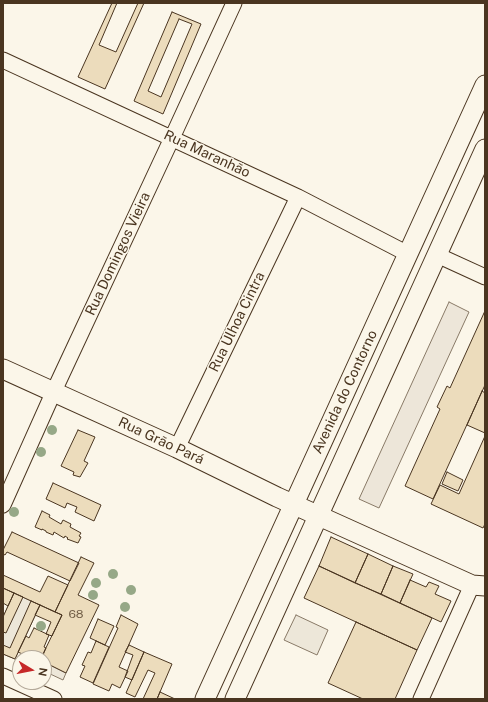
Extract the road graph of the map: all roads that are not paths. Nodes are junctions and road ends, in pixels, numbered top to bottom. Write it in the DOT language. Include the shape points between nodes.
graph roads {
  1 [pos="234,3"];
  2 [pos="3,60"];
  3 [pos="485,85"];
  4 [pos="172,138"];
  5 [pos="485,149"];
  6 [pos="298,196"];
  7 [pos="419,230"];
  8 [pos="408,254"];
  9 [pos="437,255"];
  10 [pos="427,277"];
  11 [pos="485,277"];
  12 [pos="3,369"];
  13 [pos="54,391"];
  14 [pos="177,448"];
  15 [pos="293,504"];
  16 [pos="3,505"];
  17 [pos="319,515"];
  18 [pos="479,586"];
  19 [pos="3,676"];
  20 [pos="54,699"];
  21 [pos="204,699"];
  22 [pos="235,699"];
  23 [pos="421,699"];
  1 -- 4 [label="street, Rua Domingos Vieira"];
  2 -- 4 [label="street, Rua Maranhão"];
  3 -- 7 [label="main road, Avenida do Contorno"];
  4 -- 6 [label="street, Rua Maranhão"];
  4 -- 13 [label="street, Rua Domingos Vieira"];
  5 -- 9 [label="main road, Avenida do Contorno"];
  6 -- 8 [label="street, Rua Maranhão"];
  6 -- 14 [label="street, Rua Ulhoa Cintra"];
  7 -- 8 [label="main road, Avenida do Contorno"];
  7 -- 9 [label="main road" via="421,244 429,252"];
  8 -- 10 [label="main road" via="422,262"];
  8 -- 15 [label="main road, Avenida do Contorno"];
  9 -- 10 [label="main road, Avenida do Contorno"];
  9 -- 11 [label="street"];
  10 -- 17 [label="main road, Avenida do Contorno"];
  12 -- 13 [label="main road, Rua Grão Pará"];
  13 -- 14 [label="main road, Rua Grão Pará"];
  13 -- 16 [label="street, Rua Domingos Vieira"];
  14 -- 15 [label="main road, Rua Grão Pará"];
  15 -- 17 [label="main road, Rua Grão Pará"];
  15 -- 21 [label="main road, Avenida do Contorno"];
  17 -- 18 [label="main road, Rua Grão Pará"];
  17 -- 22 [label="main road, Avenida do Contorno"];
  18 -- 23 [label="street"];
  19 -- 20 [label="street"];
}
